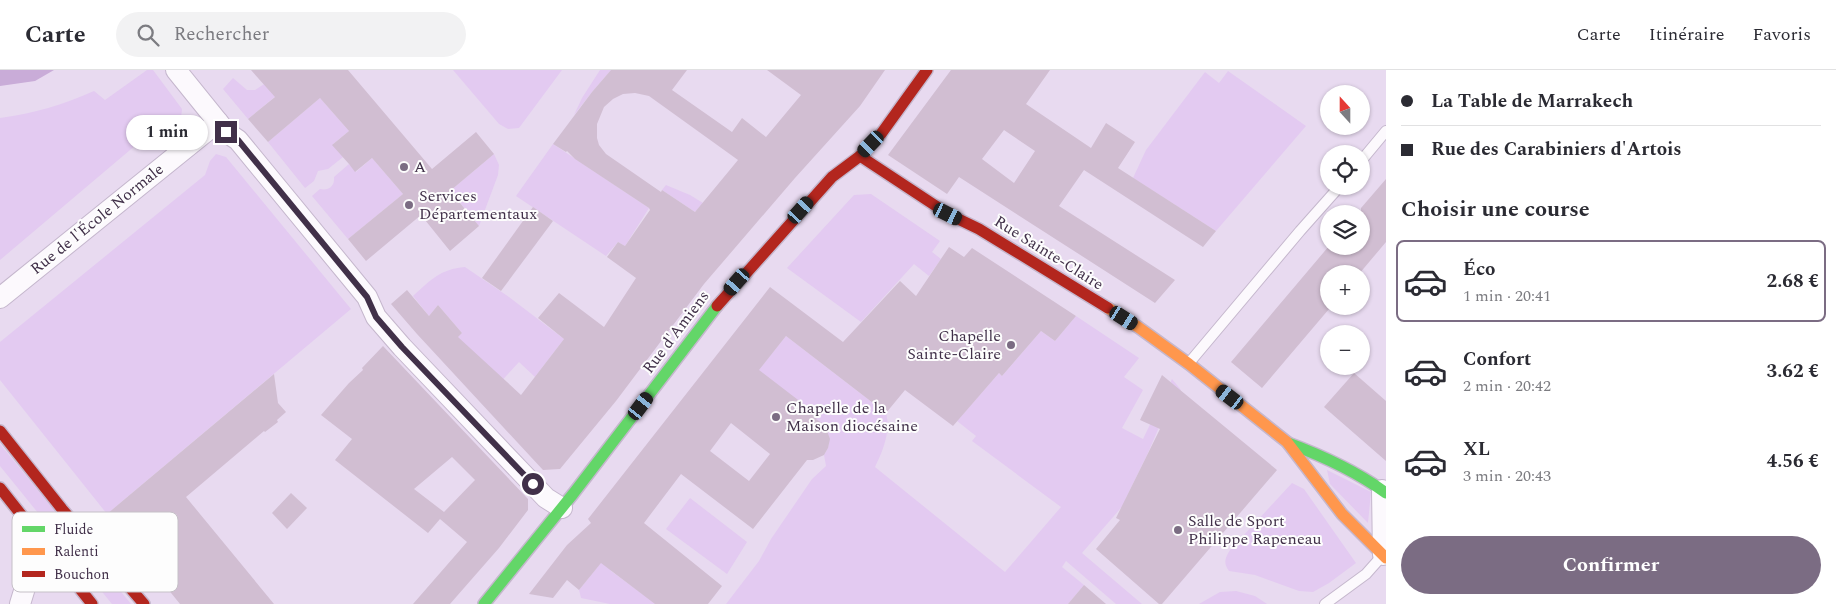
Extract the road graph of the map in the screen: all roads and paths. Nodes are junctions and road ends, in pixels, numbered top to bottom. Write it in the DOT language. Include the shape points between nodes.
graph roads {
  1 [pos="176,70"];
  2 [pos="922,72"];
  3 [pos="218,122"];
  4 [pos="1386,131"];
  5 [pos="1370,150"];
  6 [pos="860,156"];
  7 [pos="1332,195"];
  8 [pos="0,298"];
  9 [pos="1189,364"];
  10 [pos="0,431"];
  11 [pos="1287,442"];
  12 [pos="0,488"];
  13 [pos="1384,491"];
  14 [pos="562,508"];
  15 [pos="19,512"];
  16 [pos="65,512"];
  17 [pos="1384,550"];
  18 [pos="24,592"];
  19 [pos="83,592"];
  20 [pos="134,592"];
  21 [pos="20,604"];
  22 [pos="92,604"];
  23 [pos="144,604"];
  24 [pos="484,604"];
  25 [pos="1325,604"];
  1 -- 3 [label="street"];
  2 -- 6 [label="street, Rue d'Amiens" via="881,134"];
  3 -- 8 [label="street, Rue de l'École Normale"];
  3 -- 14 [label="street" via="238,140 367,297 376,317 402,347 546,498"];
  4 -- 5 [label="lane"];
  6 -- 9 [label="street, Rue Sainte-Claire" via="948,214 979,229 1099,302"];
  6 -- 14 [label="street, Rue d'Amiens" via="832,177 727,293"];
  7 -- 9 [label="lane"];
  9 -- 11 [label="street, Rue Sainte-Claire"];
  10 -- 16 [label="street"];
  11 -- 13 [label="street" via="1317,453"];
  11 -- 17 [label="street" via="1342,514"];
  12 -- 15 [label="street"];
  13 -- 17 [label="street"];
  14 -- 24 [label="street, Rue d'Amiens"];
  17 -- 25 [label="lane" via="1366,574"];
  18 -- 21 [label="street"];
  19 -- 22 [label="street"];
  20 -- 23 [label="street"];
}
